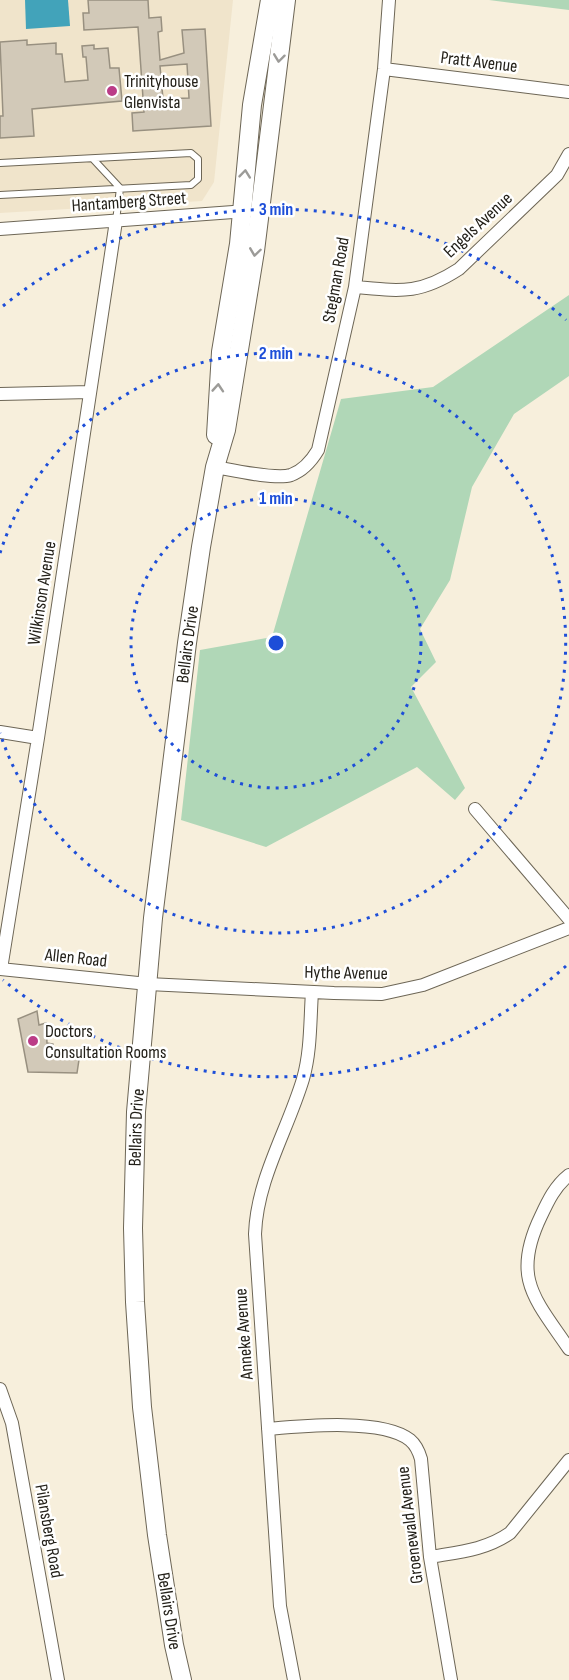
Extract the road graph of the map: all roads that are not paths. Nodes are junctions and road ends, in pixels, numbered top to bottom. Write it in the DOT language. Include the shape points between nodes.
graph roads {
  1 [pos="270,0"];
  2 [pos="286,0"];
  3 [pos="389,0"];
  4 [pos="384,69"];
  5 [pos="569,92"];
  6 [pos="569,154"];
  7 [pos="93,159"];
  8 [pos="0,163"];
  9 [pos="120,189"];
  10 [pos="0,195"];
  11 [pos="260,210"];
  12 [pos="242,211"];
  13 [pos="116,221"];
  14 [pos="0,229"];
  15 [pos="355,287"];
  16 [pos="90,392"];
  17 [pos="0,394"];
  18 [pos="215,467"];
  19 [pos="0,732"];
  20 [pos="38,738"];
  21 [pos="475,809"];
  22 [pos="569,919"];
  23 [pos="569,928"];
  24 [pos="0,969"];
  25 [pos="148,984"];
  26 [pos="312,992"];
  27 [pos="569,1175"];
  28 [pos="569,1349"];
  29 [pos="0,1389"];
  30 [pos="268,1429"];
  31 [pos="569,1460"];
  32 [pos="430,1557"];
  33 [pos="58,1680"];
  34 [pos="182,1680"];
  35 [pos="294,1680"];
  36 [pos="451,1680"];
  12 -- 1 [label="street, one-way" via="252,105"];
  2 -- 11 [label="street, one-way"];
  3 -- 4 [label="street, Stegman Road"];
  4 -- 5 [label="street, Pratt Avenue"];
  4 -- 15 [label="street, Stegman Road"];
  6 -- 15 [label="street, Engels Avenue" via="557,175 445,279 406,291"];
  7 -- 8 [label="lane"];
  7 -- 9 [label="lane"];
  7 -- 9 [label="lane" via="190,153 198,159 198,179 191,185"];
  9 -- 10 [label="lane"];
  9 -- 13 [label="lane"];
  11 -- 12 [label="street, Hantamberg Street"];
  11 -- 18 [label="street, one-way" via="226,430"];
  12 -- 13 [label="street, Hantamberg Street"];
  18 -- 12 [label="street, one-way" via="221,352"];
  13 -- 14 [label="street, Hantamberg Street"];
  13 -- 16 [label="street, Wilkinson Avenue"];
  15 -- 18 [label="street, Stegman Road" via="322,439 314,457 285,476"];
  16 -- 17 [label="street"];
  16 -- 20 [label="street, Wilkinson Avenue"];
  18 -- 25 [label="street, Bellairs Drive" via="189,632"];
  19 -- 20 [label="street"];
  20 -- 24 [label="street, Wilkinson Avenue"];
  21 -- 22 [label="street"];
  23 -- 26 [label="street, Hythe Avenue" via="414,988 382,994"];
  24 -- 25 [label="street, Allen Road"];
  25 -- 26 [label="street, Hythe Avenue"];
  25 -- 34 [label="street, Bellairs Drive" via="136,1112 135,1302 153,1507"];
  26 -- 30 [label="street, Anneke Avenue" via="304,1077 267,1173 255,1219"];
  27 -- 28 [label="street" via="553,1192 538,1223 527,1254 527,1268 534,1297"];
  29 -- 33 [label="street, Pilansberg Road" via="12,1423"];
  30 -- 32 [label="street, Groenewald Avenue" via="356,1426 409,1438 421,1460"];
  30 -- 35 [label="street, Anneke Avenue" via="280,1606"];
  31 -- 32 [label="street" via="510,1533 500,1540"];
  32 -- 36 [label="street, Groenewald Avenue"];
}
